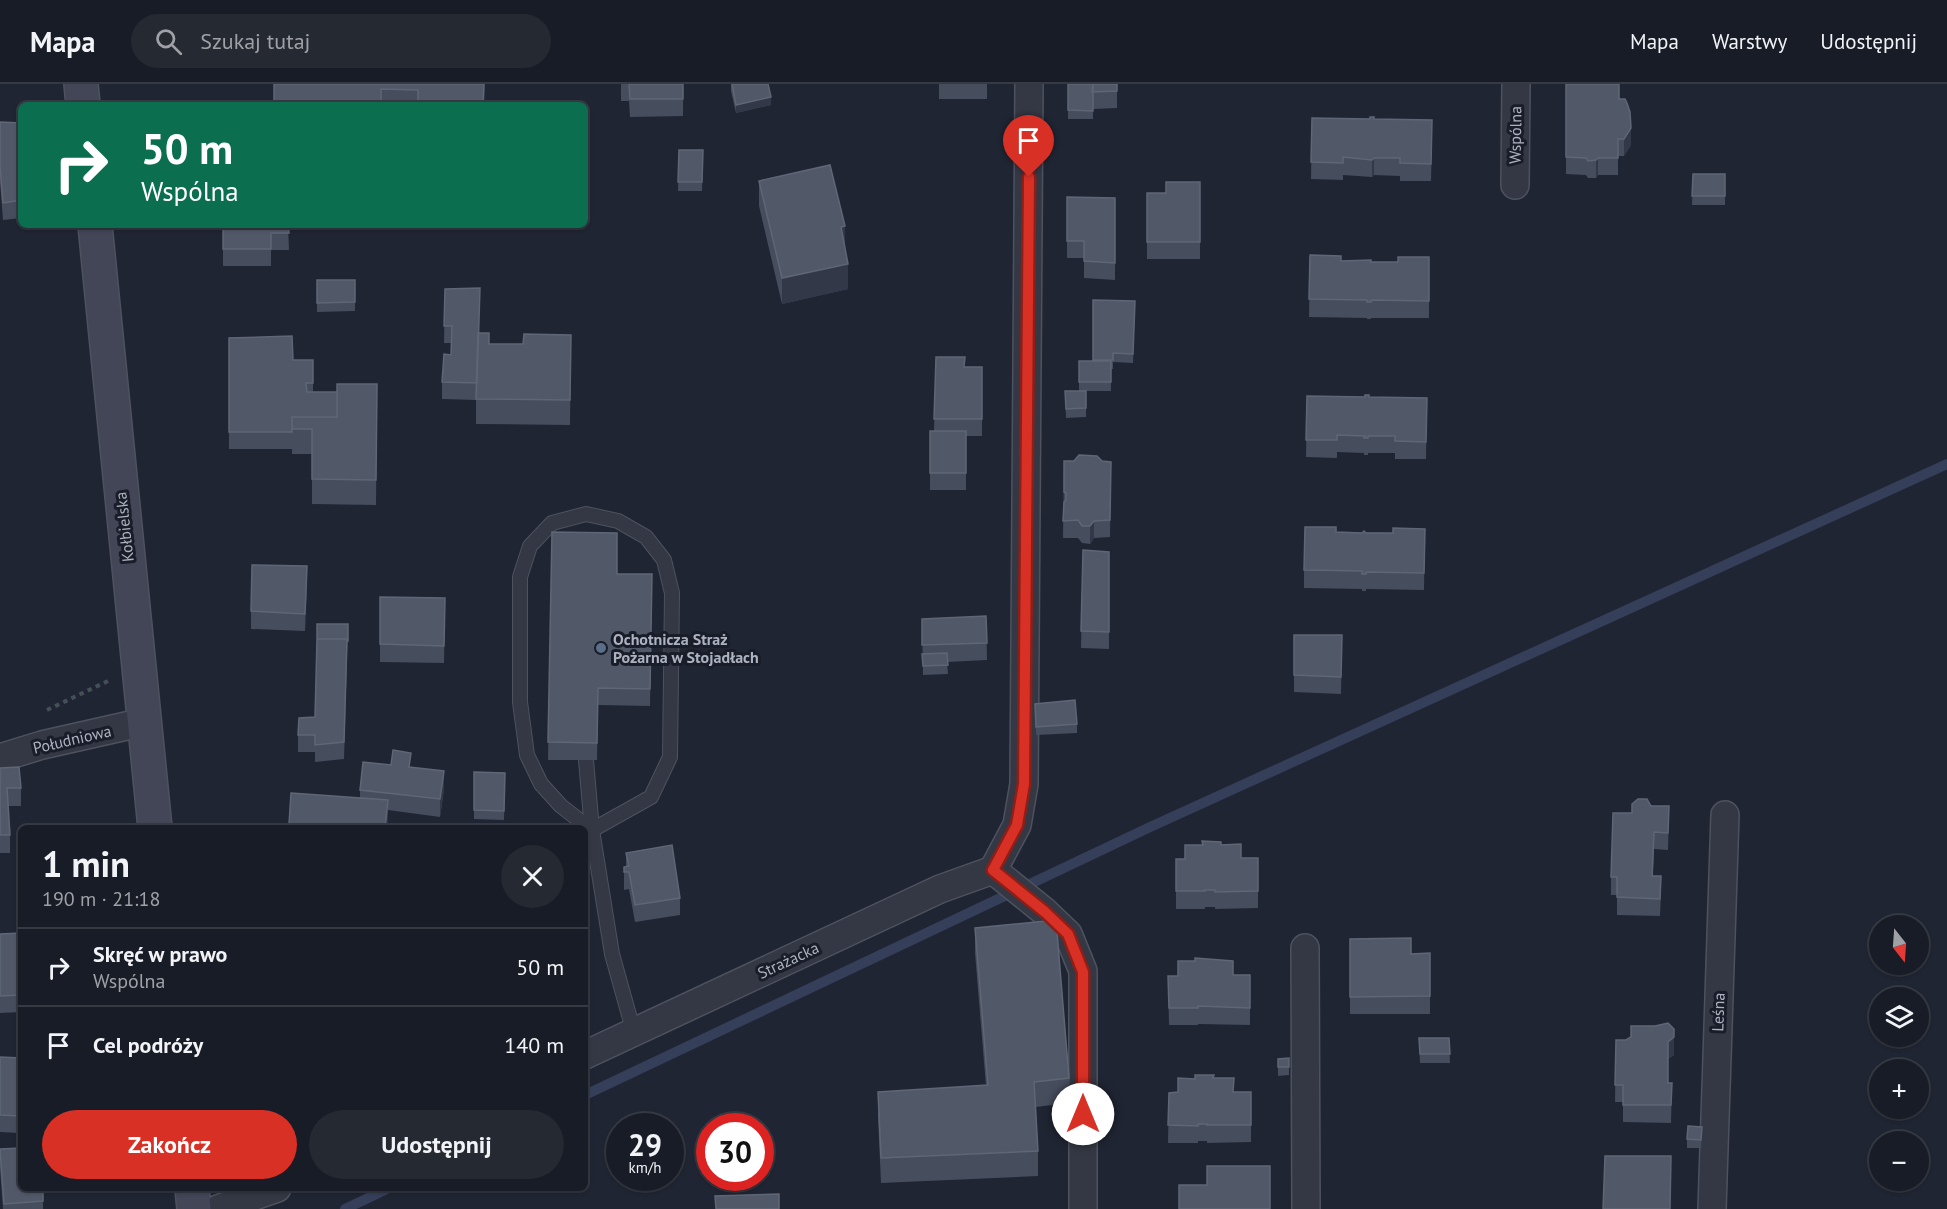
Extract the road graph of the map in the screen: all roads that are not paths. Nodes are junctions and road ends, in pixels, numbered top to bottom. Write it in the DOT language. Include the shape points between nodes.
graph roads {
  1 [pos="81,84"];
  2 [pos="1029,84"];
  3 [pos="1516,84"];
  4 [pos="83,102"];
  5 [pos="1515,185"];
  6 [pos="95,228"];
  7 [pos="144,722"];
  8 [pos="0,758"];
  9 [pos="586,760"];
  10 [pos="1725,815"];
  11 [pos="155,825"];
  12 [pos="586,825"];
  13 [pos="588,827"];
  14 [pos="592,830"];
  15 [pos="996,873"];
  16 [pos="1305,948"];
  17 [pos="634,1033"];
  18 [pos="588,1054"];
  19 [pos="192,1191"];
  20 [pos="269,1191"];
  21 [pos="194,1209"];
  22 [pos="218,1209"];
  23 [pos="1083,1209"];
  24 [pos="1306,1209"];
  25 [pos="1712,1209"];
  1 -- 4 [label="street"];
  2 -- 15 [label="street" via="1024,784 1017,825"];
  3 -- 5 [label="street, Wspólna"];
  6 -- 7 [label="street, Kołbielska"];
  7 -- 8 [label="street, Południowa"];
  7 -- 11 [label="street, Kołbielska"];
  9 -- 14 [label="lane"];
  10 -- 25 [label="street, Leśna"];
  12 -- 14 [label="lane" via="561,806 541,783 527,755 520,702 520,577 530,546 552,523 586,514 618,521 646,537 664,560 672,593 670,757 651,797"];
  13 -- 14 [label="lane"];
  14 -- 17 [label="lane" via="612,954"];
  15 -- 17 [label="street, Strażacka" via="940,889"];
  15 -- 23 [label="street" via="1068,934 1083,972"];
  16 -- 24 [label="street"];
  17 -- 18 [label="street, Strażacka"];
  19 -- 21 [label="street"];
  20 -- 22 [label="street"];
}
